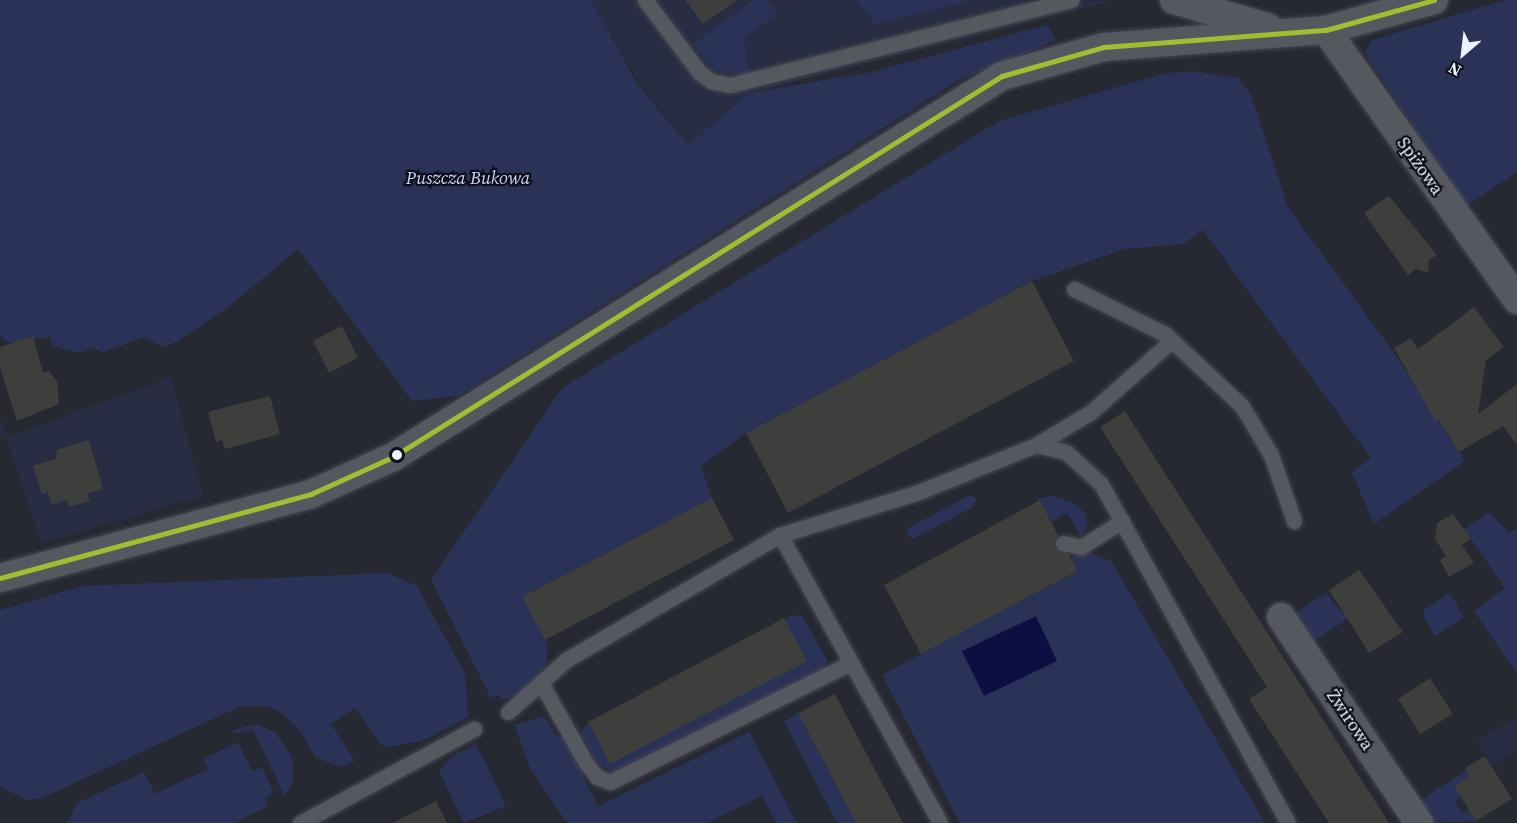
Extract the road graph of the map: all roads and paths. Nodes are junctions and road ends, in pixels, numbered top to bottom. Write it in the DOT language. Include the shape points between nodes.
graph roads {
  1 [pos="645,0"];
  2 [pos="1072,0"];
  3 [pos="1174,0"];
  4 [pos="1434,0"];
  5 [pos="1326,30"];
  6 [pos="1074,289"];
  7 [pos="1517,300"];
  8 [pos="1172,340"];
  9 [pos="1036,444"];
  10 [pos="1122,521"];
  11 [pos="1294,521"];
  12 [pos="780,535"];
  13 [pos="1063,543"];
  14 [pos="0,578"];
  15 [pos="1281,617"];
  16 [pos="851,663"];
  17 [pos="542,685"];
  18 [pos="508,712"];
  19 [pos="474,729"];
  20 [pos="300,823"];
  21 [pos="940,823"];
  22 [pos="1288,823"];
  23 [pos="1419,823"];
  1 -- 2 [label="lane" via="700,73 711,81 730,85"];
  3 -- 5 [label="street" via="1267,27"];
  4 -- 5 [label="street"];
  5 -- 7 [label="street, Spiżowa"];
  5 -- 14 [label="street" via="1104,47 1002,76 393,457 311,494"];
  6 -- 8 [label="lane" via="1123,309"];
  8 -- 9 [label="lane" via="1091,412"];
  8 -- 11 [label="lane" via="1242,406 1272,455"];
  9 -- 10 [label="lane" via="1053,446 1084,466 1101,484"];
  9 -- 12 [label="lane" via="916,493"];
  10 -- 13 [label="lane" via="1081,547"];
  10 -- 22 [label="lane"];
  12 -- 16 [label="lane"];
  12 -- 17 [label="lane" via="566,660"];
  15 -- 23 [label="street, Żwirowa"];
  16 -- 17 [label="lane" via="610,782 597,777 586,763"];
  16 -- 21 [label="lane"];
  17 -- 18 [label="lane"];
  19 -- 20 [label="lane"];
}
